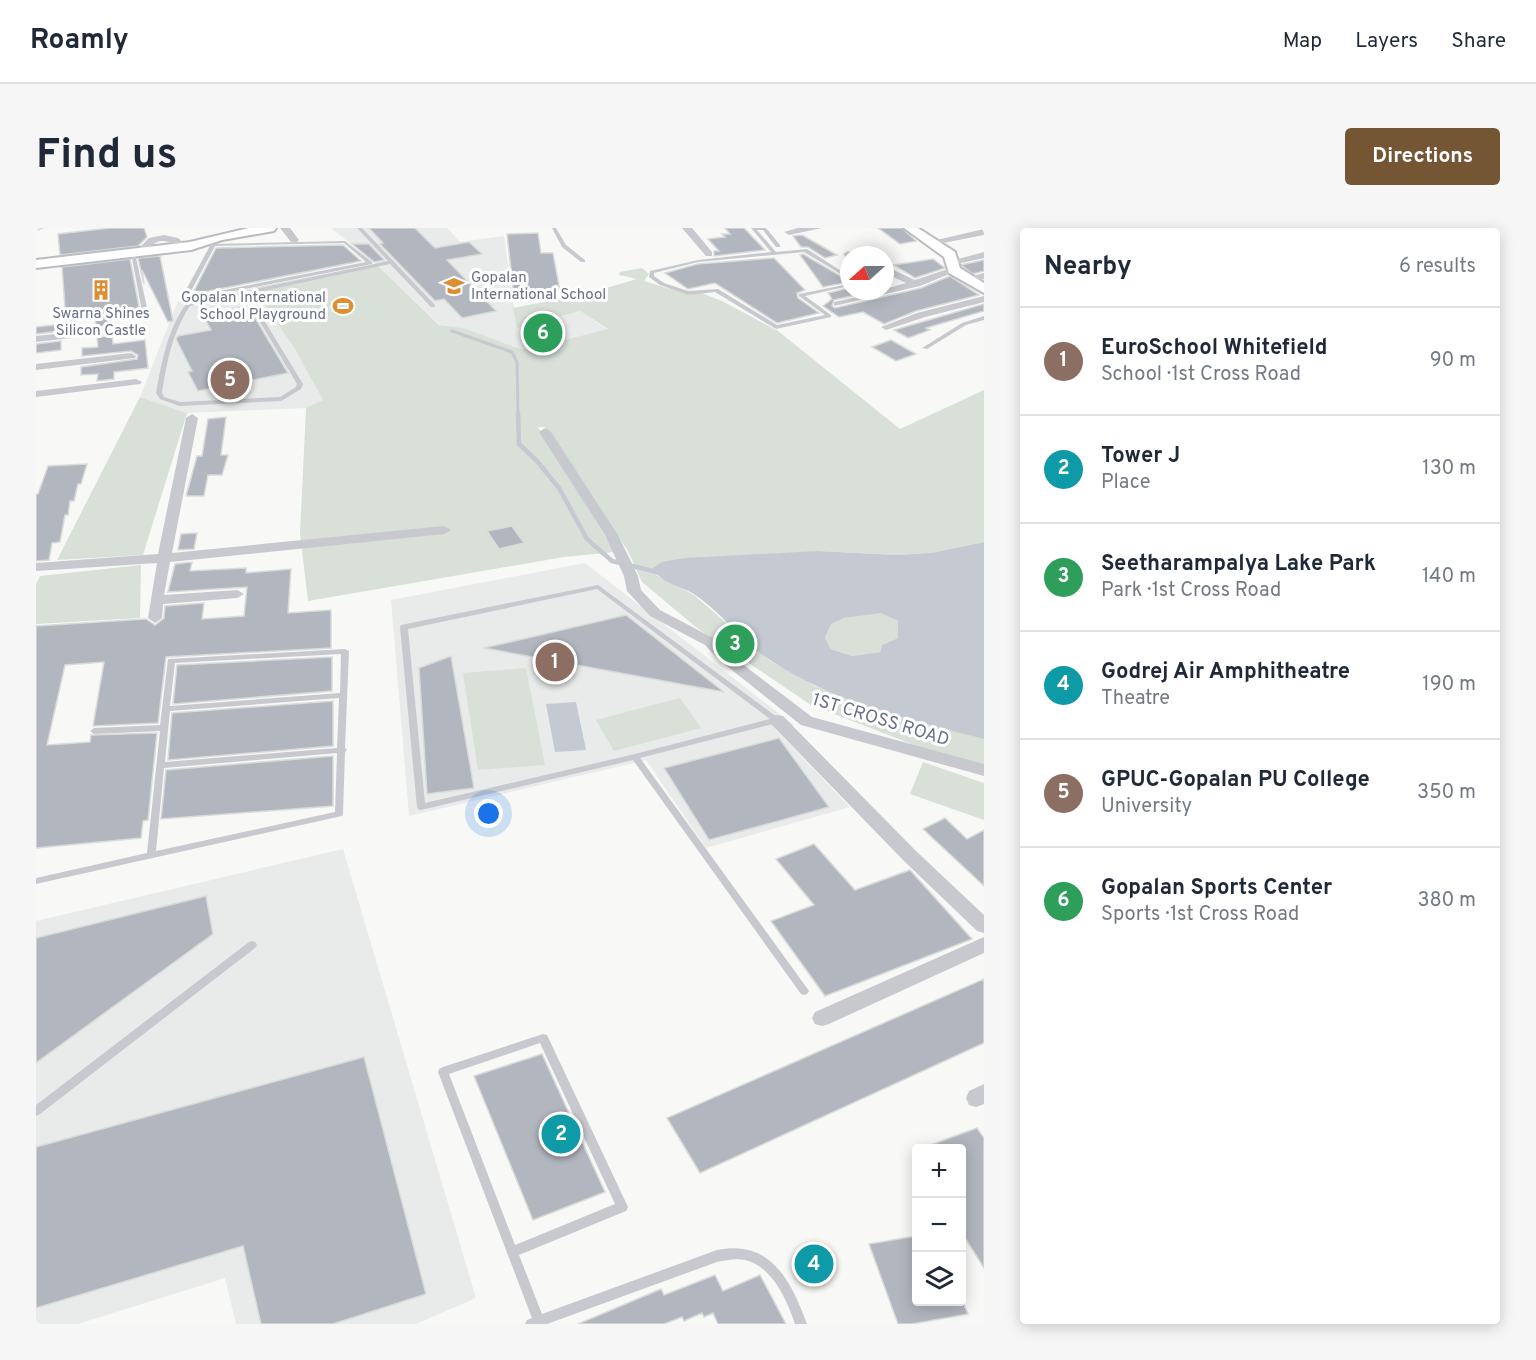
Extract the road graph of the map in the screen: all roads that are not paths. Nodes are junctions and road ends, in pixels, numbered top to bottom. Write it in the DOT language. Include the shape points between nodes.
graph roads {
  1 [pos="270,228"];
  2 [pos="285,228"];
  3 [pos="362,228"];
  4 [pos="554,228"];
  5 [pos="687,228"];
  6 [pos="754,228"];
  7 [pos="817,228"];
  8 [pos="910,228"];
  9 [pos="247,230"];
  10 [pos="789,232"];
  11 [pos="154,233"];
  12 [pos="982,235"];
  13 [pos="294,240"];
  14 [pos="209,242"];
  15 [pos="933,242"];
  16 [pos="230,244"];
  17 [pos="778,246"];
  18 [pos="184,247"];
  19 [pos="140,252"];
  20 [pos="774,252"];
  21 [pos="709,254"];
  22 [pos="984,255"];
  23 [pos="583,261"];
  24 [pos="392,262"];
  25 [pos="36,264"];
  26 [pos="953,266"];
  27 [pos="840,272"];
  28 [pos="894,273"];
  29 [pos="984,276"];
  30 [pos="967,279"];
  31 [pos="916,284"];
  32 [pos="840,287"];
  33 [pos="984,289"];
  34 [pos="245,293"];
  35 [pos="984,299"];
  36 [pos="838,304"];
  37 [pos="433,306"];
  38 [pos="145,312"];
  39 [pos="984,318"];
  40 [pos="886,327"];
  41 [pos="139,328"];
  42 [pos="36,339"];
  43 [pos="925,348"];
  44 [pos="131,356"];
  45 [pos="36,367"];
  46 [pos="136,382"];
  47 [pos="36,394"];
  48 [pos="192,418"];
  49 [pos="545,432"];
  50 [pos="444,530"];
  51 [pos="163,558"];
  52 [pos="36,567"];
  53 [pos="237,594"];
  54 [pos="156,600"];
  55 [pos="155,618"];
  56 [pos="344,695"];
  57 [pos="166,709"];
  58 [pos="777,720"];
  59 [pos="165,728"];
  60 [pos="94,731"];
  61 [pos="343,750"];
  62 [pos="635,757"];
  63 [pos="161,765"];
  64 [pos="984,770"];
  65 [pos="151,855"];
  66 [pos="36,881"];
  67 [pos="984,926"];
  68 [pos="252,945"];
  69 [pos="984,945"];
  70 [pos="804,992"];
  71 [pos="822,1018"];
  72 [pos="36,1111"];
  73 [pos="513,1252"];
  74 [pos="535,1322"];
  75 [pos="801,1324"];
  1 -- 9 [label="street"];
  2 -- 13 [label="street"];
  3 -- 24 [label="lane"];
  4 -- 23 [label="lane" via="564,246"];
  5 -- 21 [label="street"];
  6 -- 17 [label="lane" via="764,229"];
  6 -- 20 [label="lane"];
  7 -- 10 [label="street"];
  8 -- 15 [label="street"];
  9 -- 14 [label="street"];
  11 -- 18 [label="street" via="174,239"];
  11 -- 19 [label="street"];
  12 -- 15 [label="street"];
  14 -- 16 [label="lane"];
  14 -- 18 [label="street"];
  15 -- 26 [label="street" via="950,255"];
  16 -- 16 [label="lane" via="213,245 184,299 370,263 345,242"];
  18 -- 19 [label="street"];
  19 -- 25 [label="street"];
  19 -- 38 [label="lane"];
  20 -- 27 [label="lane" via="805,250"];
  20 -- 32 [label="lane" via="698,261 652,272 651,277 688,293 716,290 776,327 829,316 801,295"];
  22 -- 26 [label="street"];
  24 -- 34 [label="lane"];
  24 -- 37 [label="lane"];
  26 -- 30 [label="street"];
  26 -- 31 [label="street"];
  28 -- 31 [label="street"];
  29 -- 30 [label="street"];
  30 -- 33 [label="street"];
  31 -- 36 [label="street"];
  34 -- 34 [label="lane" via="300,388 281,399 179,404 162,398 159,393 169,338 179,316 188,305"];
  35 -- 40 [label="street"];
  39 -- 43 [label="lane" via="964,324"];
  41 -- 42 [label="street"];
  44 -- 45 [label="street"];
  46 -- 47 [label="street"];
  48 -- 51 [label="street"];
  49 -- 64 [label="street, 1ST CROSS ROAD" via="624,556 634,580 634,591 655,613 710,642 807,721"];
  50 -- 51 [label="street"];
  51 -- 52 [label="street"];
  51 -- 54 [label="street"];
  53 -- 54 [label="street"];
  54 -- 55 [label="street"];
  56 -- 57 [label="lane"];
  56 -- 57 [label="lane" via="345,651 171,661"];
  56 -- 61 [label="lane"];
  57 -- 59 [label="lane"];
  58 -- 62 [label="lane"];
  58 -- 62 [label="lane" via="598,587 404,627 421,807"];
  58 -- 67 [label="street"];
  59 -- 60 [label="lane"];
  59 -- 63 [label="lane"];
  61 -- 63 [label="lane"];
  61 -- 65 [label="lane" via="339,814"];
  62 -- 70 [label="lane"];
  63 -- 65 [label="lane"];
  65 -- 66 [label="lane"];
  68 -- 72 [label="lane"];
  69 -- 71 [label="street"];
  73 -- 73 [label="lane" via="443,1072 543,1038 622,1208"];
  73 -- 74 [label="lane"];
  74 -- 75 [label="lane" via="729,1253 746,1254 762,1262 780,1280"];
}
